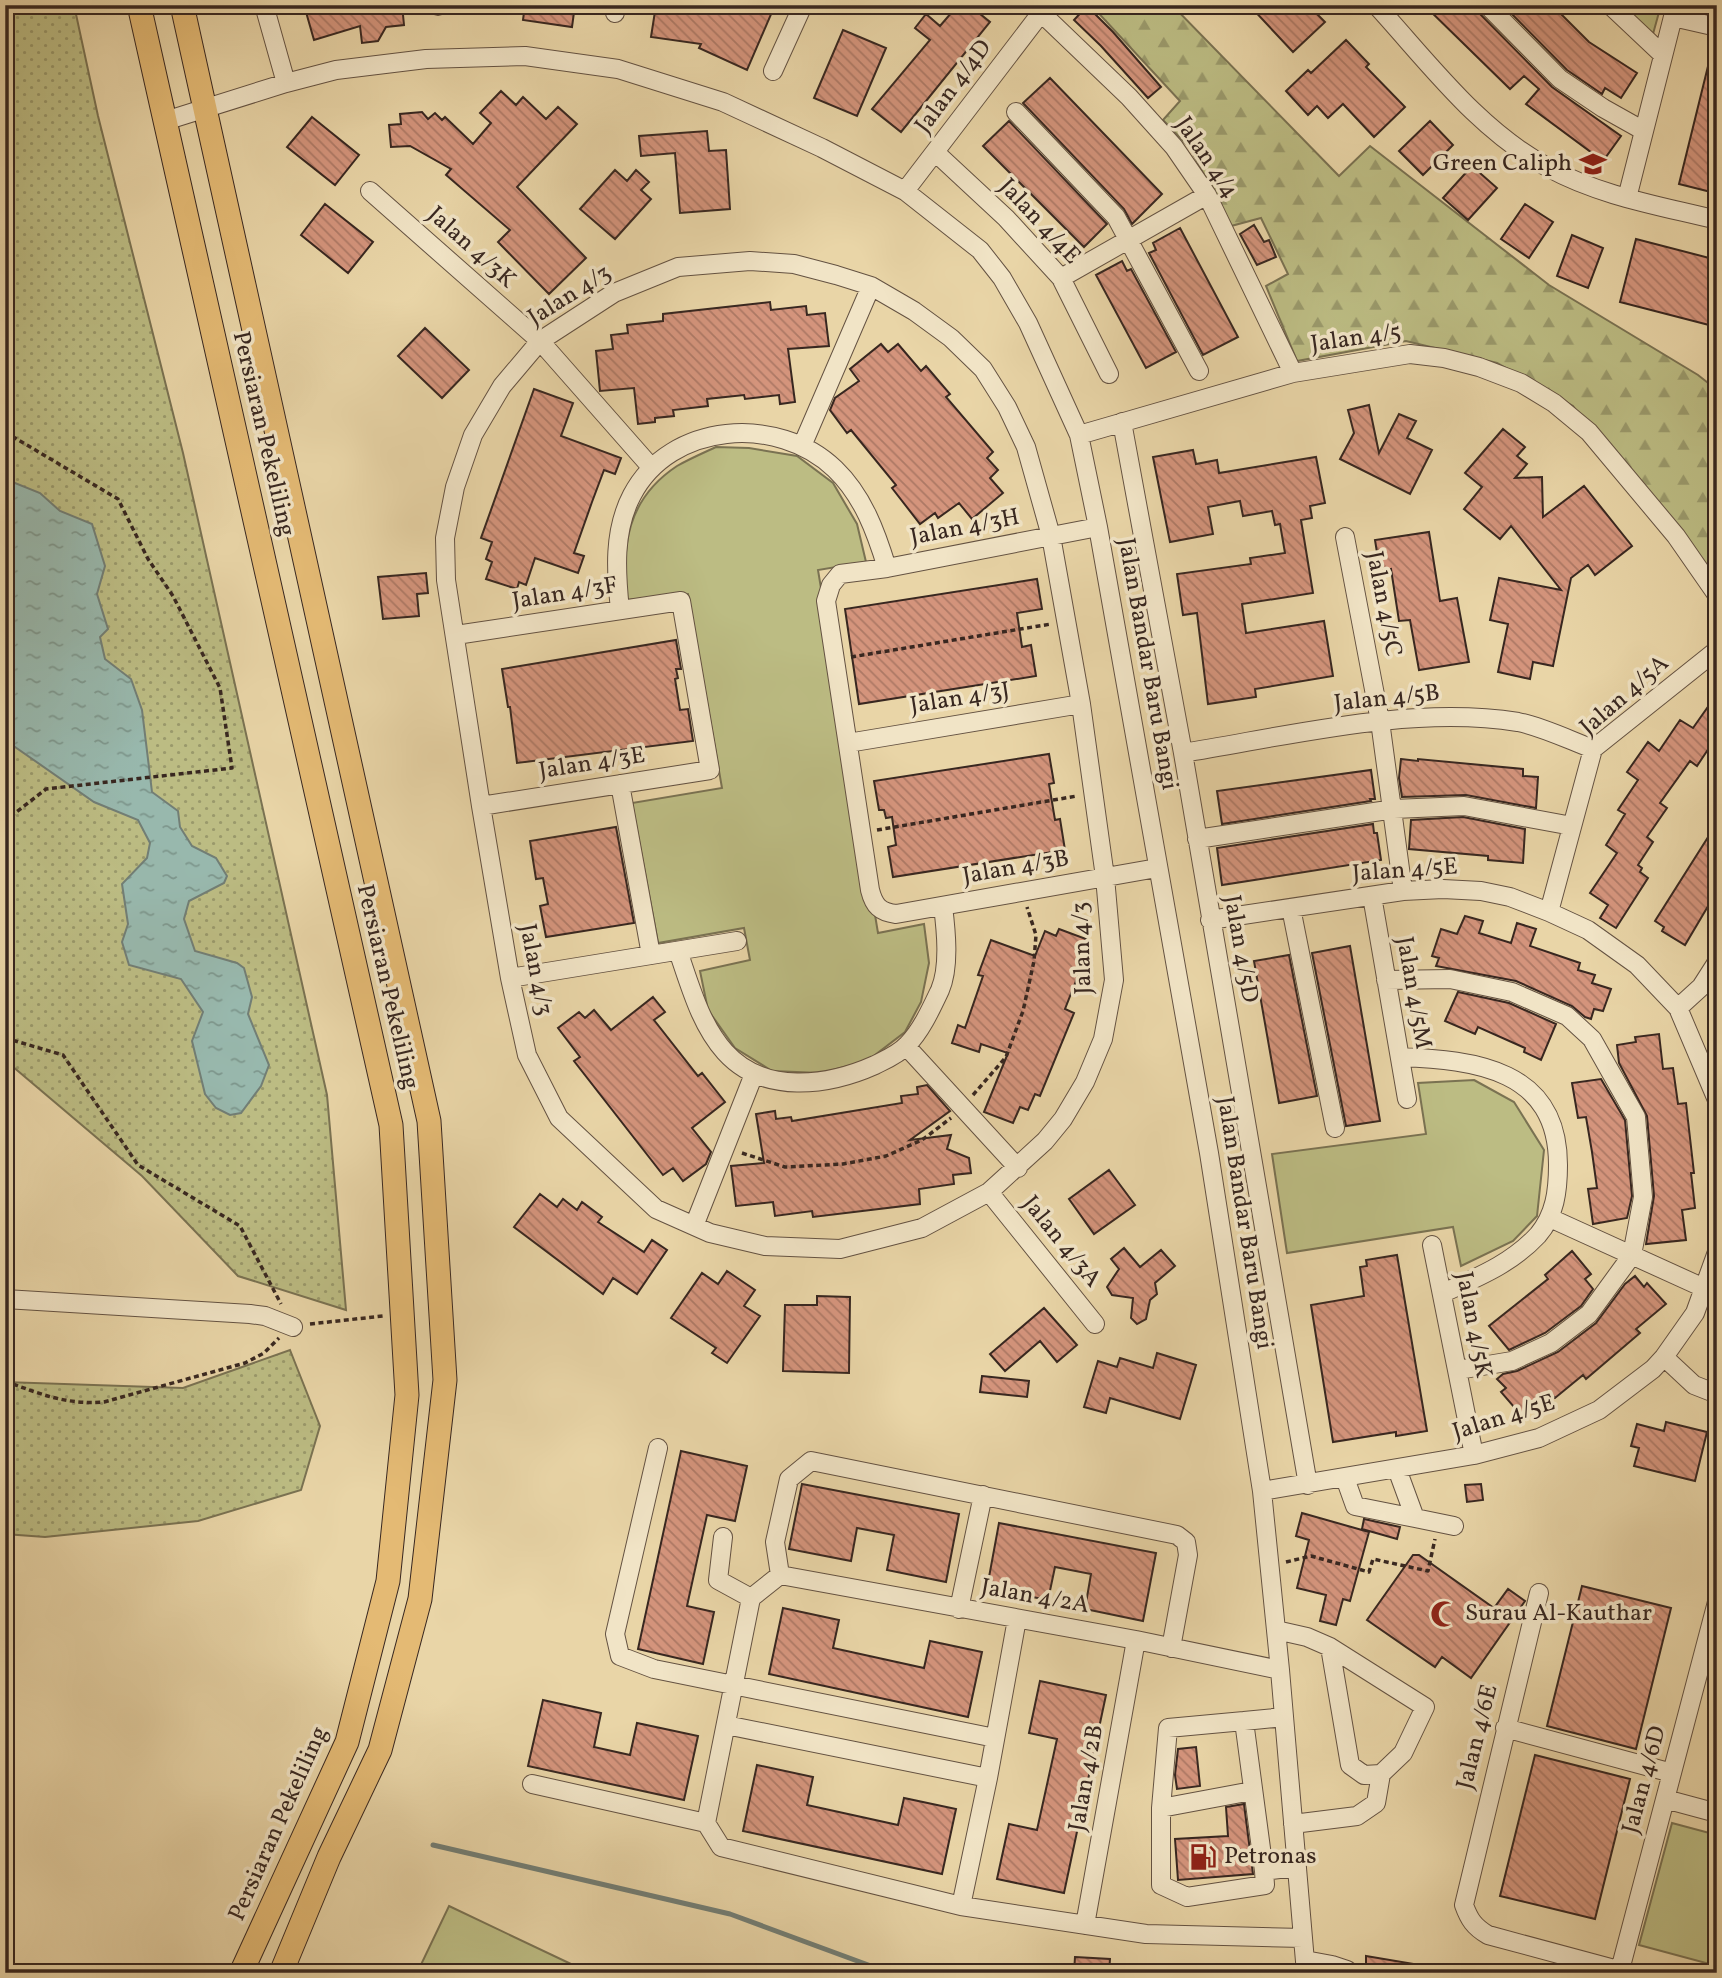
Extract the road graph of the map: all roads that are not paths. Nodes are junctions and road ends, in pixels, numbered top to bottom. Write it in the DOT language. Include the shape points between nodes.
graph roads {
  1 [pos="139,5"];
  2 [pos="182,5"];
  3 [pos="264,5"];
  4 [pos="803,5"];
  5 [pos="1376,5"];
  6 [pos="1488,5"];
  7 [pos="1610,5"];
  8 [pos="1037,9"];
  9 [pos="1674,11"];
  10 [pos="1717,27"];
  11 [pos="1663,55"];
  12 [pos="773,71"];
  13 [pos="286,83"];
  14 [pos="205,107"];
  15 [pos="1016,113"];
  16 [pos="165,121"];
  17 [pos="1644,131"];
  18 [pos="935,152"];
  19 [pos="370,191"];
  20 [pos="905,191"];
  21 [pos="1207,195"];
  22 [pos="1627,198"];
  23 [pos="1717,220"];
  24 [pos="1127,239"];
  25 [pos="1061,278"];
  26 [pos="871,286"];
  27 [pos="540,341"];
  28 [pos="1199,371"];
  29 [pos="1293,373"];
  30 [pos="1109,374"];
  31 [pos="1122,422"];
  32 [pos="1079,435"];
  33 [pos="802,446"];
  34 [pos="651,467"];
  35 [pos="1098,527"];
  36 [pos="1051,536"];
  37 [pos="1345,537"];
  38 [pos="887,568"];
  39 [pos="1717,596"];
  40 [pos="620,610"];
  41 [pos="456,635"];
  42 [pos="1717,650"];
  43 [pos="1081,704"];
  44 [pos="1380,721"];
  45 [pos="848,743"];
  46 [pos="1593,749"];
  47 [pos="1183,753"];
  48 [pos="710,770"];
  49 [pos="620,784"];
  50 [pos="481,806"];
  51 [pos="1394,809"];
  52 [pos="1572,826"];
  53 [pos="1197,839"];
  54 [pos="1157,868"];
  55 [pos="1105,877"];
  56 [pos="1403,891"];
  57 [pos="1372,896"];
  58 [pos="943,906"];
  59 [pos="1291,908"];
  60 [pos="1549,912"];
  61 [pos="1210,920"];
  62 [pos="737,941"];
  63 [pos="678,951"];
  64 [pos="650,955"];
  65 [pos="1717,962"];
  66 [pos="510,978"];
  67 [pos="1386,980"];
  68 [pos="1709,987"];
  69 [pos="1678,1008"];
  70 [pos="906,1046"];
  71 [pos="1400,1056"];
  72 [pos="754,1074"];
  73 [pos="1715,1091"];
  74 [pos="1407,1099"];
  75 [pos="1335,1128"];
  76 [pos="1018,1168"];
  77 [pos="989,1192"];
  78 [pos="1550,1218"];
  79 [pos="694,1226"];
  80 [pos="1432,1245"];
  81 [pos="1717,1252"];
  82 [pos="1632,1255"];
  83 [pos="1704,1288"];
  84 [pos="1443,1293"];
  85 [pos="5,1299"];
  86 [pos="1095,1324"];
  87 [pos="293,1327"];
  88 [pos="1664,1357"];
  89 [pos="1458,1370"];
  90 [pos="1717,1394"];
  91 [pos="658,1448"];
  92 [pos="1474,1455"];
  93 [pos="1397,1469"];
  94 [pos="1345,1478"];
  95 [pos="1308,1485"];
  96 [pos="1262,1491"];
  97 [pos="983,1495"];
  98 [pos="1415,1518"];
  99 [pos="1446,1524"];
  100 [pos="723,1537"];
  101 [pos="780,1575"];
  102 [pos="1539,1592"];
  103 [pos="751,1598"];
  104 [pos="1717,1602"];
  105 [pos="959,1609"];
  106 [pos="1017,1619"];
  107 [pos="1276,1630"];
  108 [pos="1136,1640"];
  109 [pos="1330,1647"];
  110 [pos="1171,1648"];
  111 [pos="1280,1670"];
  112 [pos="733,1685"];
  113 [pos="1284,1717"];
  114 [pos="1244,1721"];
  115 [pos="726,1725"];
  116 [pos="1504,1728"];
  117 [pos="995,1738"];
  118 [pos="1672,1773"];
  119 [pos="1381,1774"];
  120 [pos="988,1778"];
  121 [pos="532,1783"];
  122 [pos="1252,1791"];
  123 [pos="1665,1798"];
  124 [pos="1161,1808"];
  125 [pos="1717,1812"];
  126 [pos="706,1823"];
  127 [pos="1293,1824"];
  128 [pos="1296,1867"];
  129 [pos="1264,1871"];
  130 [pos="961,1906"];
  131 [pos="1085,1925"];
  132 [pos="1303,1938"];
  133 [pos="1305,1966"];
  134 [pos="1615,1971"];
  135 [pos="241,1973"];
  136 [pos="281,1973"];
  137 [pos="1348,1973"];
  1 -- 16 [label="main road, Persiaran Pekeliling"];
  2 -- 14 [label="main road, Persiaran Pekeliling"];
  3 -- 13 [label="street"];
  4 -- 12 [label="street"];
  5 -- 22 [label="street" via="1496,132 1550,169"];
  6 -- 17 [label="street" via="1560,79"];
  7 -- 11 [label="street"];
  8 -- 18 [label="street, Jalan 4/4D"];
  8 -- 21 [label="street, Jalan 4/4" via="1138,107 1174,147"];
  9 -- 10 [label="street"];
  9 -- 11 [label="street"];
  11 -- 17 [label="street"];
  13 -- 14 [label="street, Jalan Bandar Baru Bangi"];
  13 -- 20 [label="street, Jalan Bandar Baru Bangi" via="336,70 438,59 525,56 618,69 723,102"];
  14 -- 16 [label="street, Jalan Bandar Baru Bangi"];
  14 -- 136 [label="main road, Persiaran Pekeliling" via="429,1121 445,1380 419,1599 380,1750"];
  15 -- 24 [label="street" via="1116,217"];
  16 -- 135 [label="main road, Persiaran Pekeliling" via="391,1125 407,1395 388,1581 347,1742"];
  17 -- 22 [label="street"];
  18 -- 20 [label="street, Jalan 4/4D"];
  18 -- 25 [label="street, Jalan 4/4E" via="1006,218"];
  19 -- 27 [label="street, Jalan 4/3K"];
  20 -- 32 [label="street, Jalan Bandar Baru Bangi" via="980,250 1002,278 1028,323"];
  21 -- 24 [label="street"];
  21 -- 29 [label="street, Jalan 4/4"];
  22 -- 23 [label="street"];
  24 -- 25 [label="street"];
  24 -- 28 [label="street"];
  25 -- 30 [label="street, Jalan 4/4E"];
  26 -- 27 [label="street, Jalan 4/3" via="794,264 750,261 678,267 614,293"];
  26 -- 33 [label="street"];
  26 -- 36 [label="street, Jalan 4/3" via="914,310 983,369 1026,447"];
  27 -- 34 [label="street, Jalan 4/3K"];
  27 -- 41 [label="street, Jalan 4/3" via="502,386 473,435 454,487 445,538 446,580"];
  29 -- 31 [label="street, Jalan 4/5"];
  29 -- 39 [label="street, Jalan 4/5" via="1410,354 1479,367 1521,383 1554,402 1589,432 1676,537"];
  31 -- 32 [label="street, Jalan 4/5"];
  31 -- 47 [label="street, Jalan 4/5D"];
  32 -- 35 [label="street, Jalan Bandar Baru Bangi"];
  33 -- 34 [label="street" via="764,434 725,433 683,445"];
  33 -- 38 [label="street" via="835,469 860,500"];
  34 -- 40 [label="street" via="631,496 621,526 615,564"];
  35 -- 36 [label="street, Jalan 4/3H"];
  35 -- 54 [label="street, Jalan Bandar Baru Bangi"];
  36 -- 38 [label="street, Jalan 4/3H"];
  36 -- 43 [label="street, Jalan 4/3"];
  37 -- 44 [label="street, Jalan 4/5C"];
  38 -- 45 [label="street, Jalan 4/3H" via="840,574 827,601"];
  40 -- 41 [label="street, Jalan 4/3F"];
  40 -- 48 [label="street, Jalan 4/3F" via="681,601"];
  41 -- 50 [label="street, Jalan 4/3"];
  42 -- 46 [label="street, Jalan 4/5A"];
  43 -- 45 [label="street, Jalan 4/3J"];
  43 -- 55 [label="street, Jalan 4/3"];
  44 -- 46 [label="street, Jalan 4/5B" via="1450,717 1520,723"];
  44 -- 47 [label="street, Jalan 4/5B"];
  44 -- 51 [label="street, Jalan 4/5C"];
  45 -- 58 [label="street, Jalan 4/3B" via="873,900 884,912 896,914"];
  46 -- 52 [label="street, Jalan 4/5A"];
  47 -- 53 [label="street, Jalan 4/5D"];
  48 -- 49 [label="street, Jalan 4/3E"];
  49 -- 50 [label="street, Jalan 4/3E"];
  49 -- 64 [label="street"];
  50 -- 66 [label="street, Jalan 4/3"];
  51 -- 52 [label="street" via="1464,806"];
  51 -- 53 [label="street"];
  51 -- 56 [label="street, Jalan 4/5C"];
  52 -- 60 [label="street, Jalan 4/5A"];
  53 -- 61 [label="street, Jalan 4/5D"];
  54 -- 55 [label="street, Jalan 4/3B"];
  54 -- 96 [label="street, Jalan Bandar Baru Bangi" via="1209,1153"];
  55 -- 58 [label="street, Jalan 4/3B"];
  55 -- 76 [label="street, Jalan 4/3" via="1114,980 1103,1039 1063,1119"];
  56 -- 57 [label="street, Jalan 4/5E"];
  56 -- 60 [label="street, Jalan 4/5E" via="1482,891"];
  57 -- 59 [label="street, Jalan 4/5E"];
  57 -- 67 [label="street, Jalan 4/5M"];
  58 -- 70 [label="street" via="947,943 941,987"];
  59 -- 61 [label="street, Jalan 4/5E"];
  59 -- 75 [label="street"];
  60 -- 69 [label="street, Jalan 4/5E" via="1588,930 1637,965"];
  61 -- 95 [label="street, Jalan 4/5D"];
  62 -- 63 [label="street"];
  63 -- 64 [label="street"];
  63 -- 72 [label="street" via="700,1012 724,1051"];
  64 -- 66 [label="street"];
  65 -- 68 [label="street"];
  66 -- 79 [label="street, Jalan 4/3" via="527,1055 559,1118 656,1209"];
  67 -- 71 [label="street, Jalan 4/5M"];
  67 -- 82 [label="street" via="1450,979 1512,992 1567,1016 1592,1039 1636,1117 1643,1197"];
  68 -- 69 [label="street"];
  69 -- 73 [label="street, Jalan 4/5E"];
  70 -- 72 [label="street" via="853,1074 823,1081 774,1080"];
  70 -- 76 [label="street"];
  71 -- 74 [label="street, Jalan 4/5M"];
  71 -- 78 [label="street" via="1484,1065 1511,1077 1543,1105 1558,1155 1558,1187"];
  72 -- 79 [label="street"];
  76 -- 77 [label="street, Jalan 4/3"];
  77 -- 79 [label="street, Jalan 4/3" via="922,1228 840,1249 765,1246"];
  77 -- 86 [label="street, Jalan 4/3A"];
  78 -- 82 [label="street"];
  78 -- 84 [label="street" via="1499,1268"];
  80 -- 84 [label="street, Jalan 4/5K"];
  81 -- 83 [label="street, Jalan 4/5E"];
  82 -- 83 [label="street"];
  82 -- 89 [label="street" via="1589,1314 1551,1343 1512,1361"];
  83 -- 88 [label="street, Jalan 4/5E" via="1695,1313"];
  84 -- 89 [label="street, Jalan 4/5K"];
  85 -- 87 [label="street" via="250,1314"];
  88 -- 90 [label="street" via="1694,1385"];
  88 -- 92 [label="street, Jalan 4/5E" via="1599,1410 1539,1438"];
  89 -- 92 [label="street, Jalan 4/5K"];
  91 -- 112 [label="street" via="615,1634 620,1656 654,1670"];
  92 -- 93 [label="street, Jalan 4/5E"];
  93 -- 94 [label="street, Jalan 4/5E"];
  93 -- 98 [label="street"];
  94 -- 95 [label="street, Jalan 4/5E"];
  94 -- 98 [label="street" via="1355,1506"];
  95 -- 96 [label="street, Jalan 4/5E"];
  96 -- 107 [label="street, Jalan Bandar Baru Bangi"];
  97 -- 101 [label="street" via="811,1461 789,1479 775,1542"];
  97 -- 105 [label="street"];
  97 -- 110 [label="street" via="1177,1535 1186,1542 1188,1555"];
  98 -- 99 [label="street"];
  100 -- 103 [label="street" via="718,1580"];
  101 -- 103 [label="street"];
  101 -- 105 [label="street, Jalan 4/2A"];
  102 -- 116 [label="street, Jalan 4/6E"];
  103 -- 112 [label="street"];
  104 -- 118 [label="street, Jalan 4/6D"];
  105 -- 106 [label="street, Jalan 4/2A"];
  106 -- 108 [label="street, Jalan 4/2A"];
  106 -- 117 [label="street"];
  107 -- 109 [label="street"];
  107 -- 111 [label="street, Jalan Bandar Baru Bangi"];
  108 -- 110 [label="street, Jalan 4/2A"];
  108 -- 131 [label="street, Jalan 4/2B"];
  109 -- 119 [label="street" via="1350,1765 1364,1775"];
  109 -- 119 [label="street" via="1425,1707 1403,1753"];
  110 -- 111 [label="street, Jalan 4/2A"];
  111 -- 113 [label="street, Jalan Bandar Baru Bangi"];
  112 -- 115 [label="street"];
  112 -- 117 [label="street"];
  113 -- 114 [label="street"];
  113 -- 127 [label="street, Jalan Bandar Baru Bangi"];
  114 -- 122 [label="street"];
  114 -- 124 [label="street" via="1168,1728"];
  115 -- 120 [label="street"];
  115 -- 126 [label="street"];
  116 -- 118 [label="street"];
  116 -- 134 [label="street, Jalan 4/6E" via="1465,1893 1468,1918 1488,1935"];
  117 -- 120 [label="street"];
  118 -- 123 [label="street, Jalan 4/6D"];
  119 -- 127 [label="street" via="1376,1803 1357,1816"];
  120 -- 130 [label="street"];
  121 -- 126 [label="street"];
  122 -- 124 [label="street"];
  122 -- 129 [label="street"];
  123 -- 125 [label="street"];
  123 -- 134 [label="street, Jalan 4/6D"];
  124 -- 129 [label="street" via="1161,1885 1187,1898 1265,1885"];
  126 -- 130 [label="street" via="720,1847"];
  127 -- 128 [label="street, Jalan Bandar Baru Bangi"];
  128 -- 129 [label="street"];
  128 -- 132 [label="street, Jalan Bandar Baru Bangi"];
  130 -- 131 [label="street"];
  131 -- 132 [label="street" via="1146,1934"];
  132 -- 133 [label="street, Jalan Bandar Baru Bangi"];
  133 -- 137 [label="street" via="1332,1965"];
}
